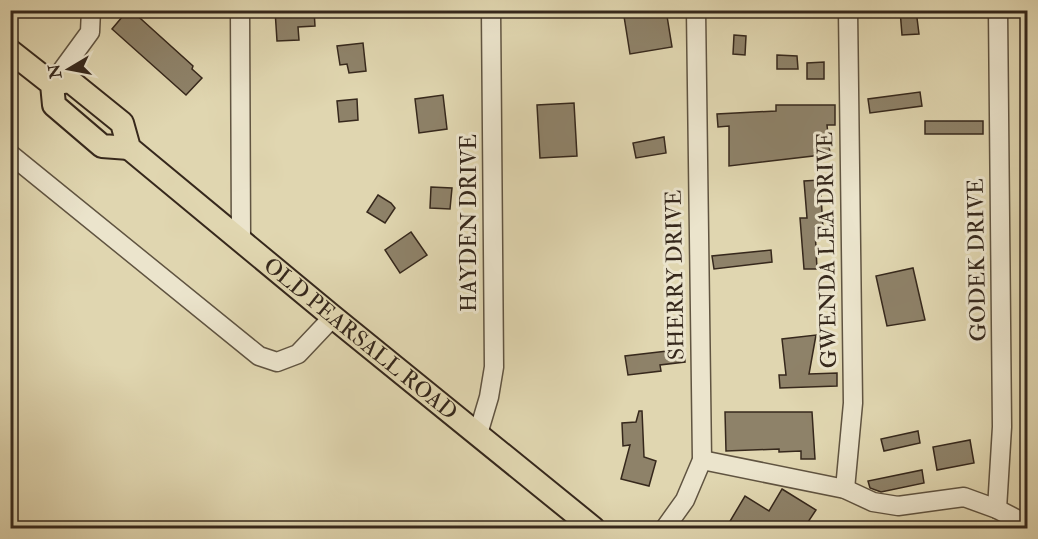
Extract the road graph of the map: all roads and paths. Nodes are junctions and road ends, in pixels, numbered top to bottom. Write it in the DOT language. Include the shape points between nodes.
graph roads {
  1 [pos="91,10"];
  2 [pos="240,10"];
  3 [pos="491,10"];
  4 [pos="696,10"];
  5 [pos="848,10"];
  6 [pos="998,10"];
  7 [pos="10,51"];
  8 [pos="51,84"];
  9 [pos="129,148"];
  10 [pos="10,154"];
  11 [pos="241,239"];
  12 [pos="333,317"];
  13 [pos="478,434"];
  14 [pos="702,460"];
  15 [pos="845,489"];
  16 [pos="997,509"];
  17 [pos="1028,525"];
  18 [pos="593,528"];
  19 [pos="664,528"];
  1 -- 8 [label="street" via="90,32"];
  2 -- 11 [label="street"];
  3 -- 13 [label="street, HAYDEN DRIVE" via="494,367"];
  4 -- 14 [label="street, SHERRY DRIVE"];
  5 -- 15 [label="street, GWENDA LEA DRIVE" via="853,403"];
  6 -- 16 [label="street, GODEK DRIVE" via="1002,427"];
  7 -- 8 [label="main road"];
  8 -- 9 [label="main road" via="54,105 102,146"];
  8 -- 9 [label="main road" via="70,81 115,117 122,123"];
  9 -- 11 [label="main road, OLD PEARSALL ROAD"];
  10 -- 12 [label="street" via="259,356 277,362 298,354"];
  11 -- 12 [label="main road, OLD PEARSALL ROAD"];
  12 -- 13 [label="main road, OLD PEARSALL ROAD"];
  13 -- 18 [label="main road, OLD PEARSALL ROAD"];
  14 -- 15 [label="street"];
  14 -- 19 [label="street, SHERRY DRIVE" via="685,500"];
  15 -- 16 [label="street" via="873,502 898,506 964,497"];
  16 -- 17 [label="street"];
}
